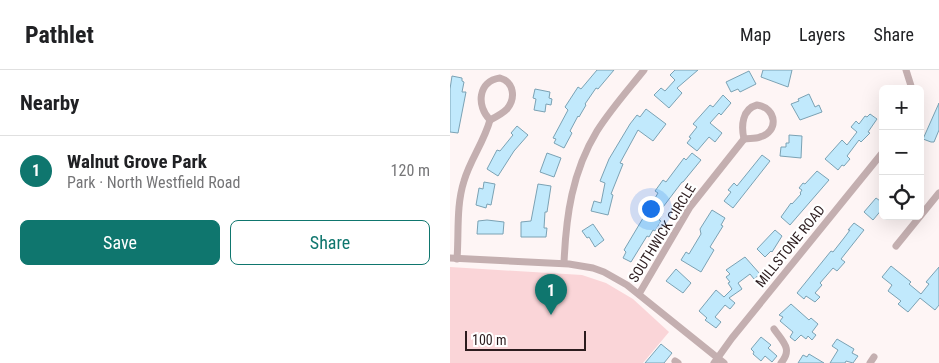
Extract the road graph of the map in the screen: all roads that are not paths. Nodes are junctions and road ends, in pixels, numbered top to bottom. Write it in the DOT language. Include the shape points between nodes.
graph roads {
  1 [pos="644,70"];
  2 [pos="906,70"];
  3 [pos="911,85"];
  4 [pos="490,120"];
  5 [pos="744,139"];
  6 [pos="879,157"];
  7 [pos="939,193"];
  8 [pos="896,246"];
  9 [pos="453,259"];
  10 [pos="564,263"];
  11 [pos="640,294"];
  12 [pos="774,329"];
  13 [pos="716,360"];
  14 [pos="724,363"];
  15 [pos="781,363"];
  1 -- 10 [label="street" via="607,116 580,166 568,211"];
  2 -- 3 [label="street"];
  4 -- 4 [label="street" via="511,103 510,85 500,78 490,81 481,93 481,106"];
  4 -- 9 [label="street" via="470,162 460,193"];
  5 -- 5 [label="street" via="761,137 771,130 774,119 764,106 748,109 742,122"];
  5 -- 11 [label="street, SOUTHWICK CIRCLE" via="690,207"];
  6 -- 13 [label="street, MILLSTONE ROAD"];
  7 -- 8 [label="street"];
  9 -- 10 [label="street"];
  10 -- 11 [label="street" via="604,272"];
  11 -- 13 [label="street"];
  12 -- 15 [label="street" via="787,351"];
  13 -- 14 [label="street"];
}
